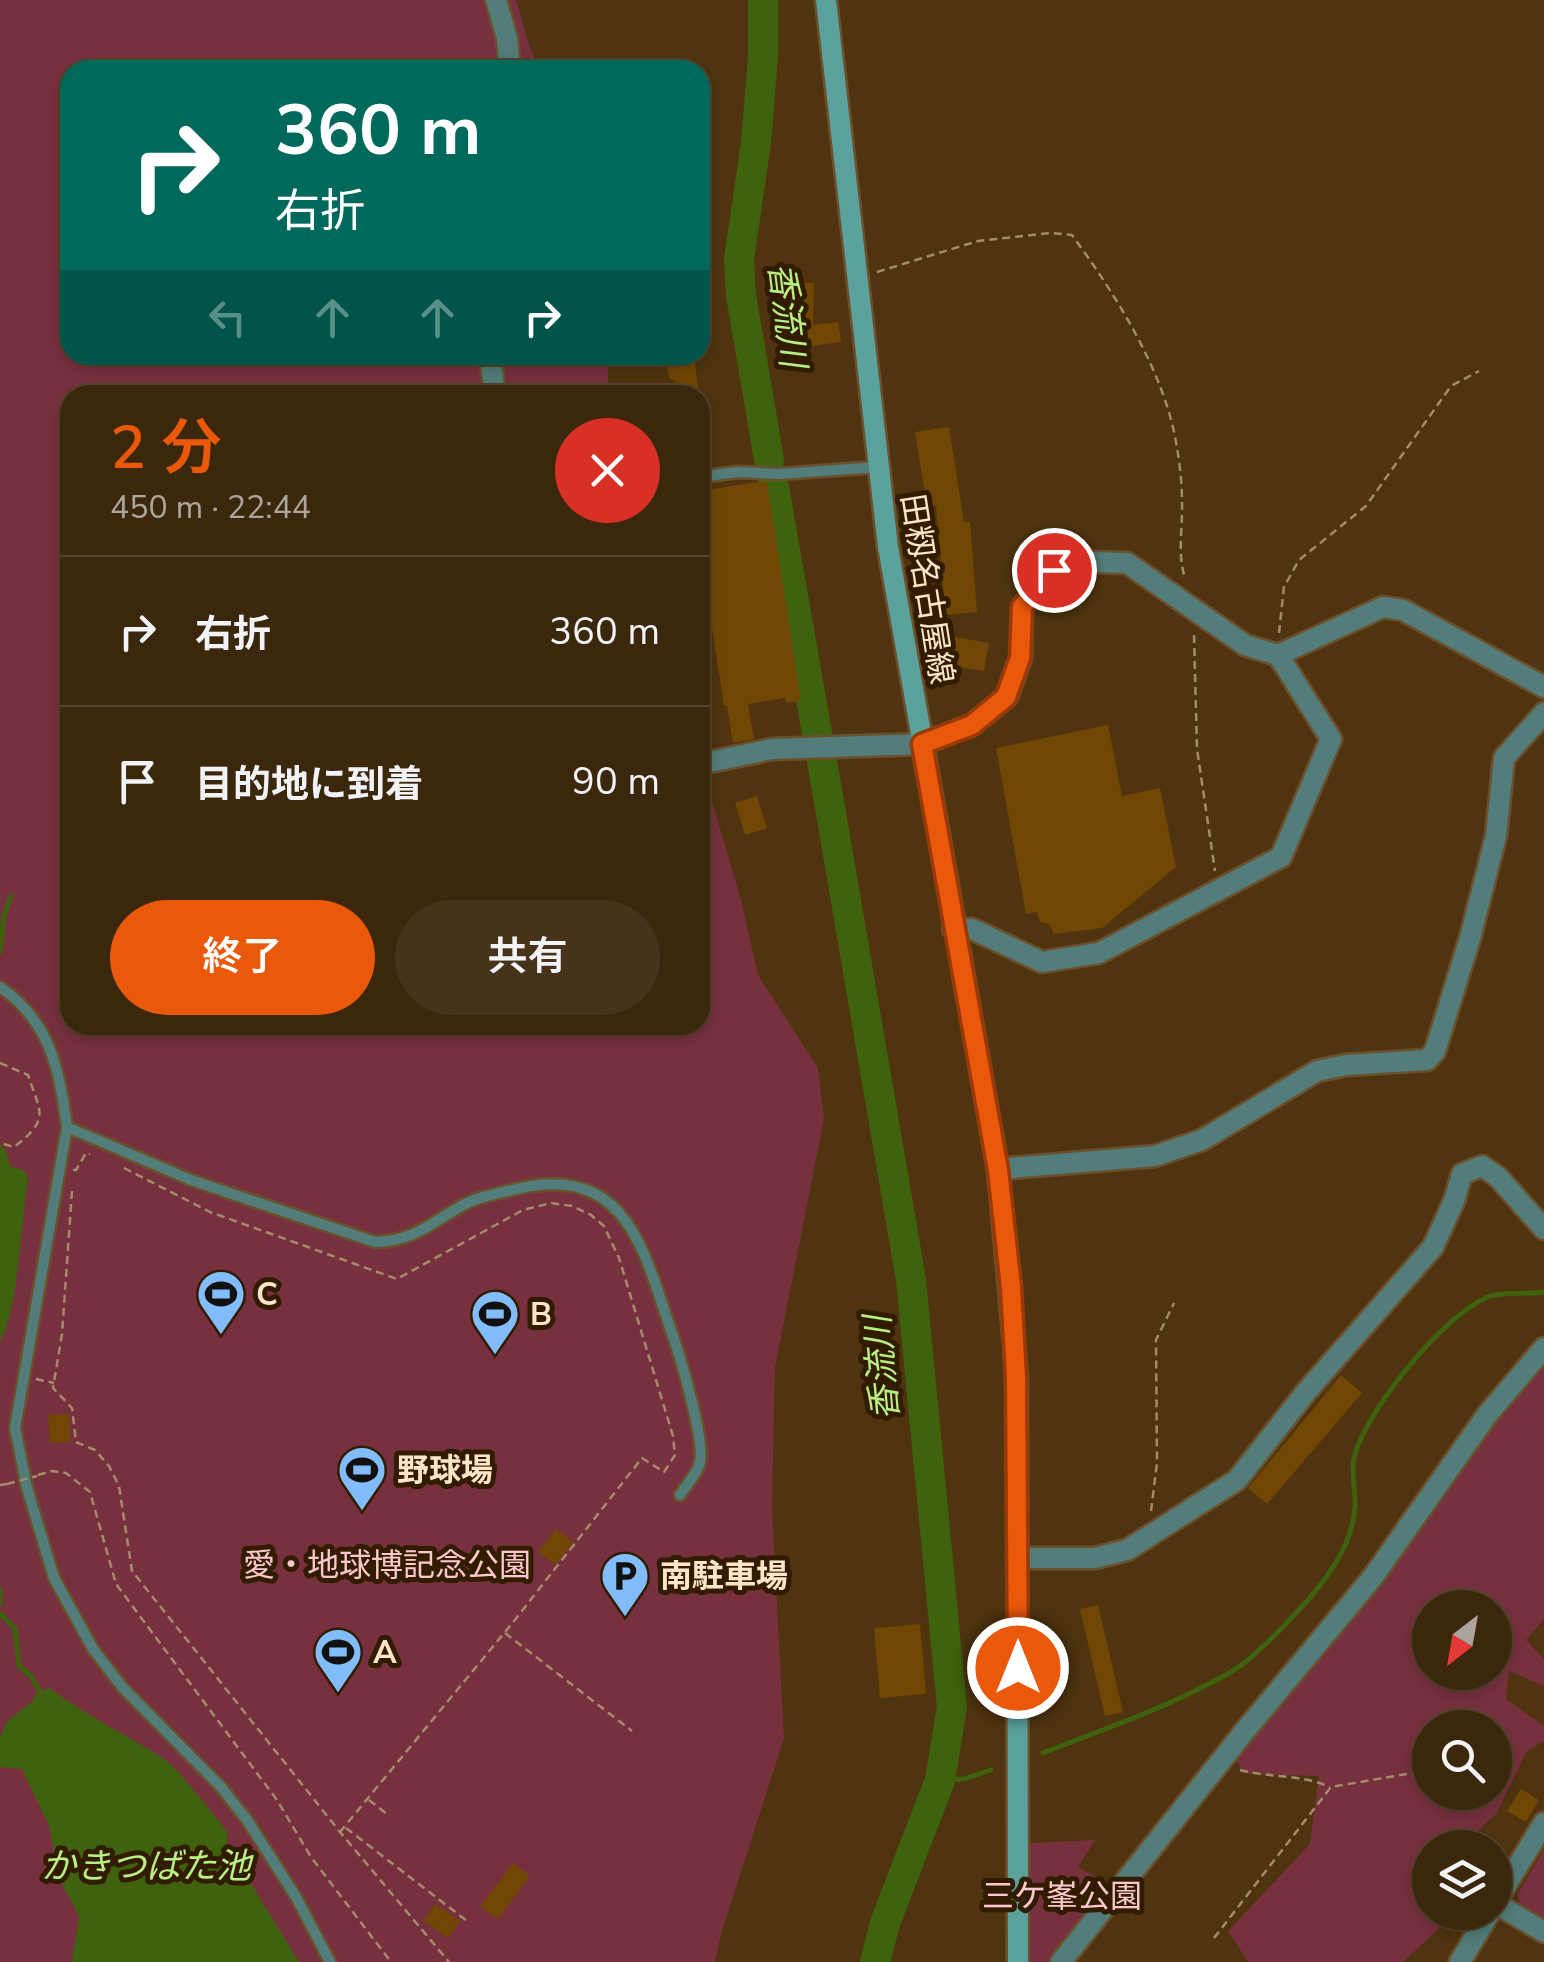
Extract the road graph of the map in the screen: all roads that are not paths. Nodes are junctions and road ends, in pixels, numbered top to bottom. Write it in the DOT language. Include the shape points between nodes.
graph roads {
  1 [pos="496,0"];
  2 [pos="826,0"];
  3 [pos="509,60"];
  4 [pos="879,467"];
  5 [pos="710,476"];
  6 [pos="1278,654"];
  7 [pos="1544,687"];
  8 [pos="1544,713"];
  9 [pos="922,744"];
  10 [pos="710,762"];
  11 [pos="954,929"];
  12 [pos="0,987"];
  13 [pos="68,1127"];
  14 [pos="998,1170"];
  15 [pos="1544,1229"];
  16 [pos="1544,1348"];
  17 [pos="680,1495"];
  18 [pos="1017,1558"];
  19 [pos="1544,1823"];
  20 [pos="1479,1930"];
  21 [pos="1544,1932"];
  22 [pos="330,1962"];
  23 [pos="1018,1962"];
  24 [pos="1060,1962"];
  25 [pos="1460,1962"];
  1 -- 3 [label="street"];
  2 -- 4 [label="main road, 田籾名古屋線"];
  4 -- 5 [label="lane"];
  4 -- 9 [label="main road, 田籾名古屋線"];
  6 -- 7 [label="street" via="1383,607 1403,610"];
  6 -- 9 [label="street" via="1244,645 1127,563 1054,570 1022,607 1020,658 1006,697 972,725"];
  6 -- 11 [label="street" via="1331,738 1281,858 1099,953 1042,962 972,930"];
  8 -- 14 [label="street" via="1504,758 1496,836 1427,1060 1317,1071 1202,1140 1154,1156"];
  9 -- 10 [label="street" via="772,749"];
  9 -- 11 [label="main road, 田籾名古屋線"];
  11 -- 14 [label="main road, 田籾名古屋線"];
  12 -- 13 [label="lane" via="50,1044"];
  13 -- 17 [label="lane" via="191,1180 375,1242 419,1234 470,1201 558,1182 610,1203 628,1220 681,1360 700,1462"];
  13 -- 22 [label="lane" via="15,1428 54,1578 93,1649 124,1688 247,1820"];
  14 -- 18 [label="main road, 田籾名古屋線" via="1016,1377"];
  15 -- 18 [label="street" via="1482,1166 1462,1174 1433,1247 1237,1480 1126,1550 1096,1558"];
  16 -- 24 [label="street" via="1487,1415 1373,1576"];
  18 -- 23 [label="main road, 田籾名古屋線"];
  19 -- 21 [label="street" via="1495,1903"];
  20 -- 25 [label="street"];
}
